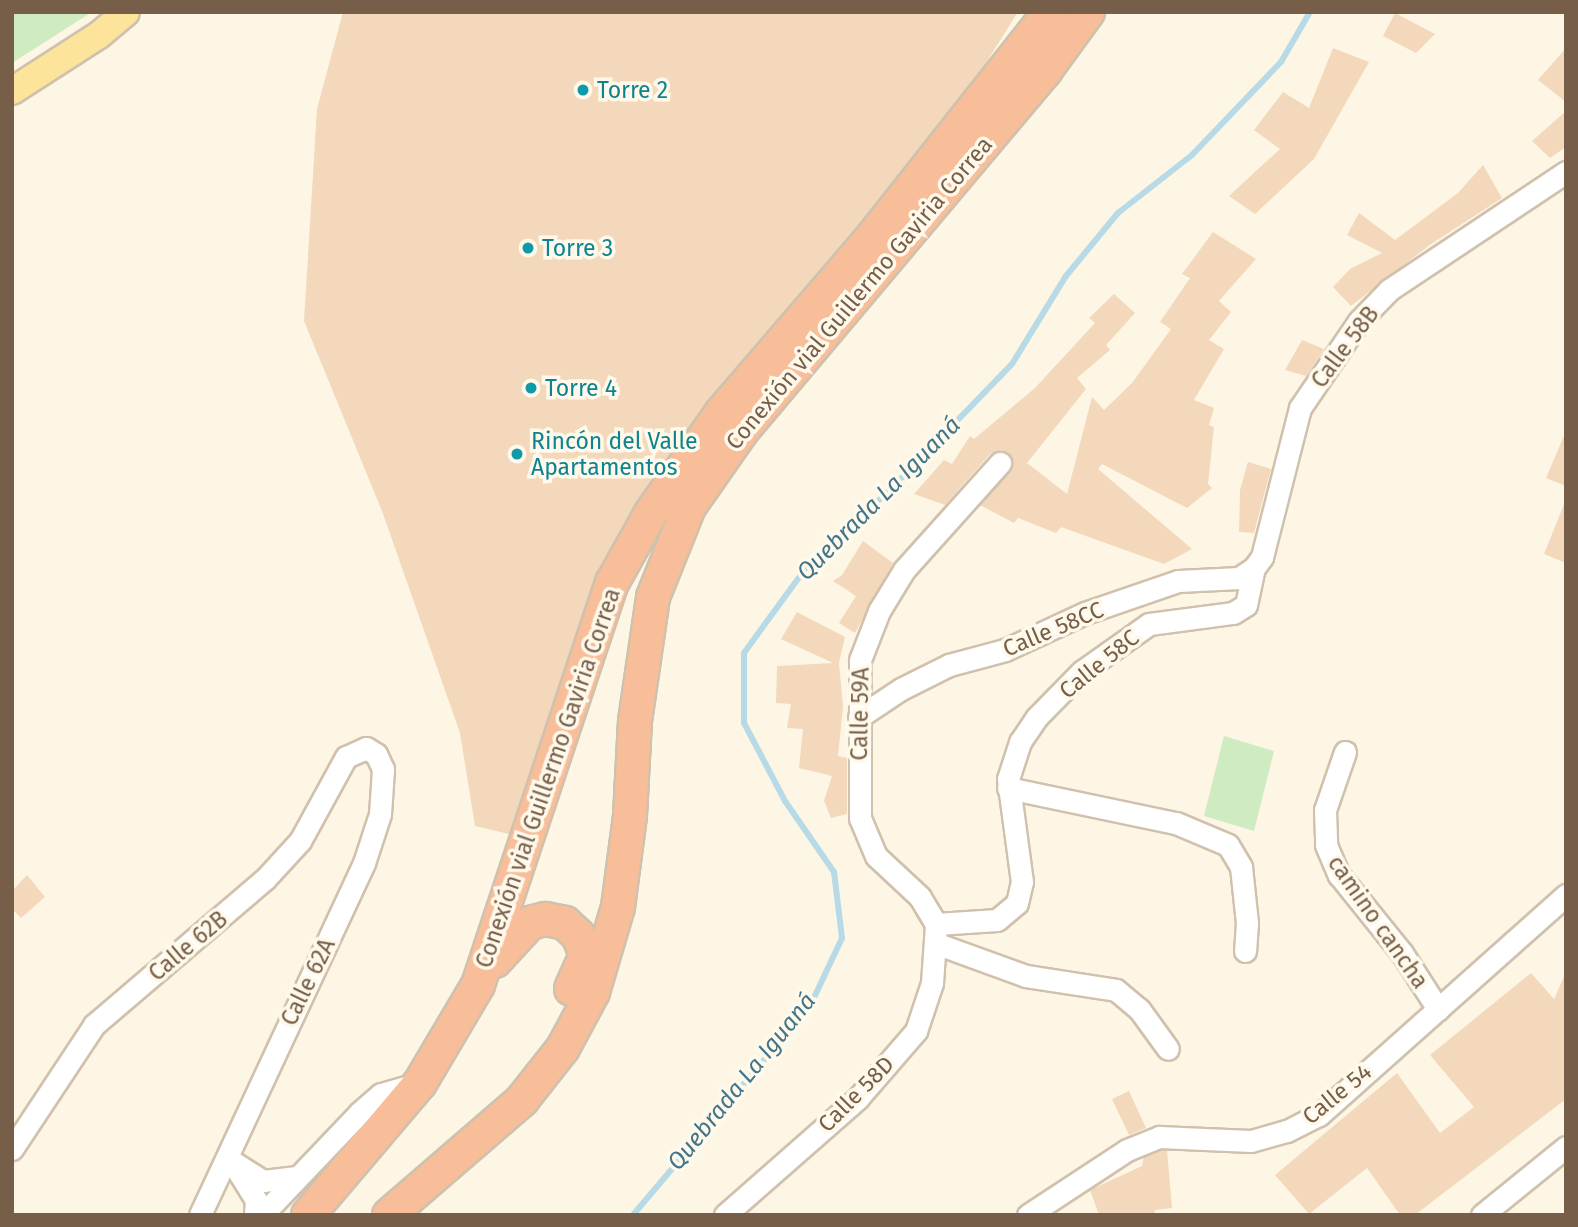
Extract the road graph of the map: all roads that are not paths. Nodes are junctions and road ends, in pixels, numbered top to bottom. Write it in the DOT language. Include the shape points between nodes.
graph roads {
  1 [pos="126,12"];
  2 [pos="1050,12"];
  3 [pos="1088,12"];
  4 [pos="12,91"];
  5 [pos="1566,172"];
  6 [pos="1000,463"];
  7 [pos="1254,568"];
  8 [pos="859,717"];
  9 [pos="366,748"];
  10 [pos="1345,752"];
  11 [pos="1008,788"];
  12 [pos="1566,895"];
  13 [pos="936,934"];
  14 [pos="1245,951"];
  15 [pos="478,985"];
  16 [pos="1438,1009"];
  17 [pos="568,1040"];
  18 [pos="1168,1049"];
  19 [pos="419,1083"];
  20 [pos="1566,1147"];
  21 [pos="12,1149"];
  22 [pos="228,1158"];
  23 [pos="295,1177"];
  24 [pos="200,1215"];
  25 [pos="255,1215"];
  26 [pos="262,1215"];
  27 [pos="308,1215"];
  28 [pos="389,1215"];
  29 [pos="725,1215"];
  30 [pos="1028,1215"];
  31 [pos="1482,1215"];
  1 -- 4 [label="main road" via="99,35"];
  2 -- 15 [label="highway, Conexión vial Guillermo Gaviria Correa" via="873,236 721,413 651,513 612,583"];
  3 -- 17 [label="highway, Conexión vial Guillermo Gaviria Correa" via="1045,71 741,431 688,507 653,597 635,721 630,816 618,907 593,992"];
  5 -- 7 [label="street, Calle 58B" via="1389,290 1359,321 1300,408 1262,557"];
  6 -- 8 [label="street, Calle 59A" via="904,570 879,611 860,660"];
  7 -- 8 [label="street, Calle 58CC" via="1239,578 1178,581 1085,613 1005,650 949,665 901,688"];
  7 -- 11 [label="street, Calle 58C" via="1251,596 1233,613 1149,624 1081,672 1020,742"];
  8 -- 13 [label="street, Calle 59A" via="860,818 876,856 919,897"];
  9 -- 21 [label="street, Calle 62B" via="346,757 300,841 265,879 94,1025"];
  9 -- 22 [label="street, Calle 62A" via="376,754 383,769 380,814 364,863"];
  10 -- 16 [label="street, camino cancha" via="1325,810 1326,845 1339,875 1402,953"];
  11 -- 13 [label="street, Calle 58C" via="1022,882 1017,902 997,920"];
  11 -- 14 [label="street" via="1176,823 1228,845 1241,867"];
  12 -- 16 [label="street, Calle 54"];
  13 -- 18 [label="street" via="1026,976 1116,990 1139,1009"];
  13 -- 29 [label="street, Calle 58D" via="932,983 916,1031 859,1097"];
  15 -- 17 [label="highway" via="509,942 530,923 545,919 565,923 578,935 586,955 566,999"];
  15 -- 19 [label="highway, Conexión vial Guillermo Gaviria Correa"];
  16 -- 30 [label="street, Calle 54" via="1319,1115 1302,1124 1251,1141 1151,1140 1127,1150"];
  17 -- 28 [label="highway, Conexión vial Guillermo Gaviria Correa" via="502,1121"];
  19 -- 23 [label="street" via="381,1094"];
  19 -- 27 [label="highway, Conexión vial Guillermo Gaviria Correa"];
  20 -- 31 [label="street"];
  22 -- 23 [label="street" via="263,1181"];
  22 -- 24 [label="street, Calle 62A"];
  22 -- 25 [label="street" via="256,1200"];
  23 -- 26 [label="street"];
}
